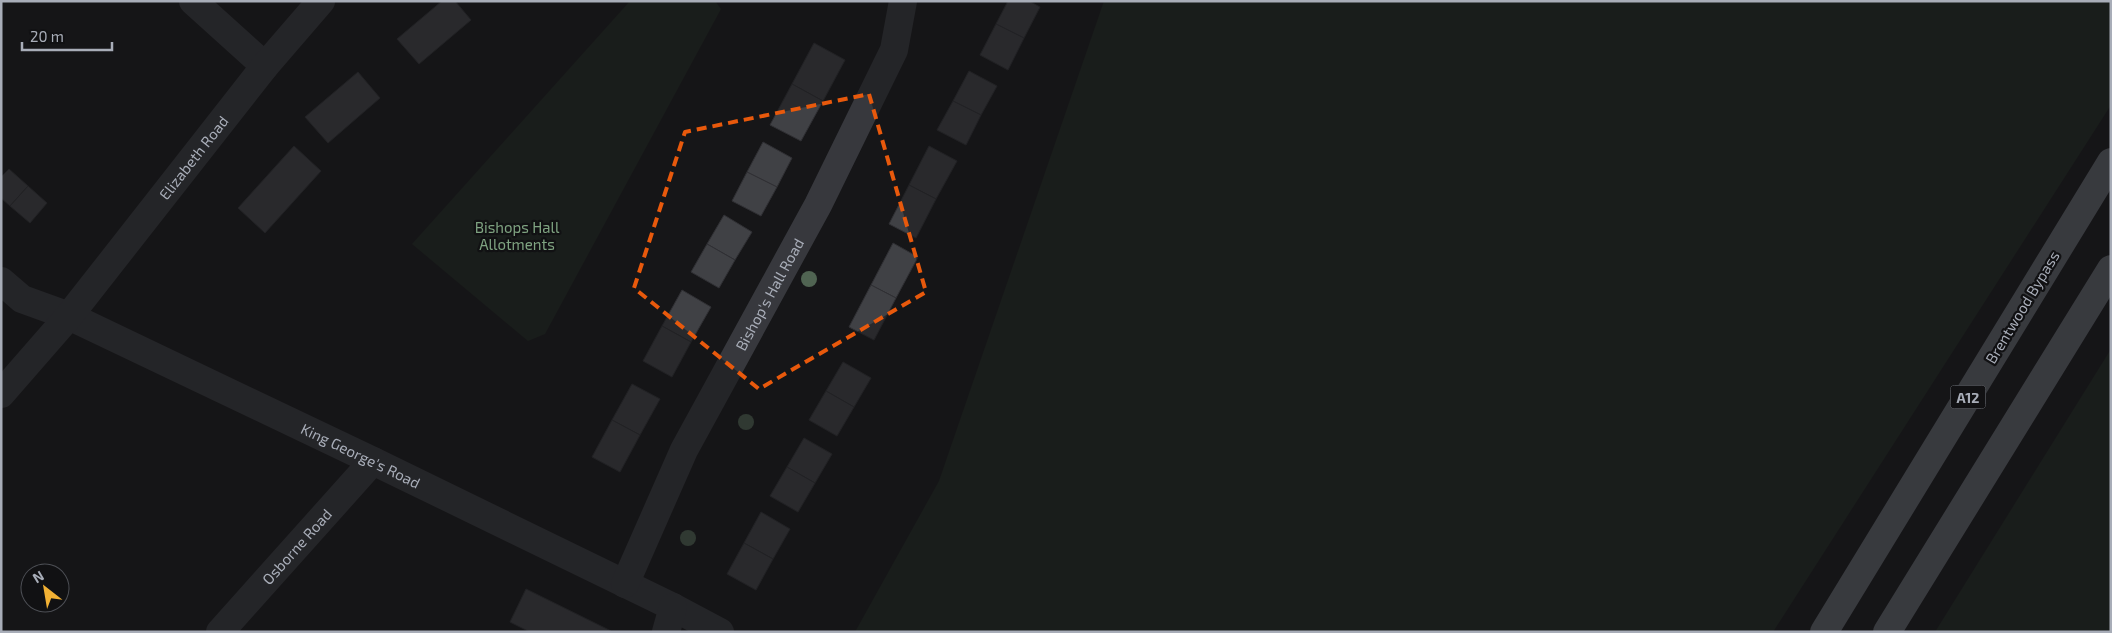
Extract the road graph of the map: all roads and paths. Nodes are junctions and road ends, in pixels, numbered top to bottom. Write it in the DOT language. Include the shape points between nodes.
graph roads {
  1 [pos="193,1"];
  2 [pos="321,1"];
  3 [pos="903,1"];
  4 [pos="265,66"];
  5 [pos="2111,162"];
  6 [pos="2111,269"];
  7 [pos="1,282"];
  8 [pos="68,316"];
  9 [pos="1,394"];
  10 [pos="373,461"];
  11 [pos="626,584"];
  12 [pos="669,619"];
  13 [pos="220,632"];
  14 [pos="720,632"];
  15 [pos="1824,632"];
  16 [pos="1887,632"];
  1 -- 4 [label="street"];
  2 -- 4 [label="street, Elizabeth Road"];
  3 -- 11 [label="street, Bishop's Hall Road" via="894,50 818,205 684,450"];
  4 -- 8 [label="street, Elizabeth Road"];
  5 -- 15 [label="highway, Brentwood Bypass / A12"];
  6 -- 16 [label="highway"];
  7 -- 8 [label="street, King George's Road" via="22,299"];
  8 -- 9 [label="street, Elizabeth Road"];
  8 -- 10 [label="street, King George's Road"];
  10 -- 11 [label="street, King George's Road"];
  10 -- 13 [label="street, Osborne Road"];
  11 -- 12 [label="street, King George's Road"];
  12 -- 14 [label="street, King George's Road"];
}
